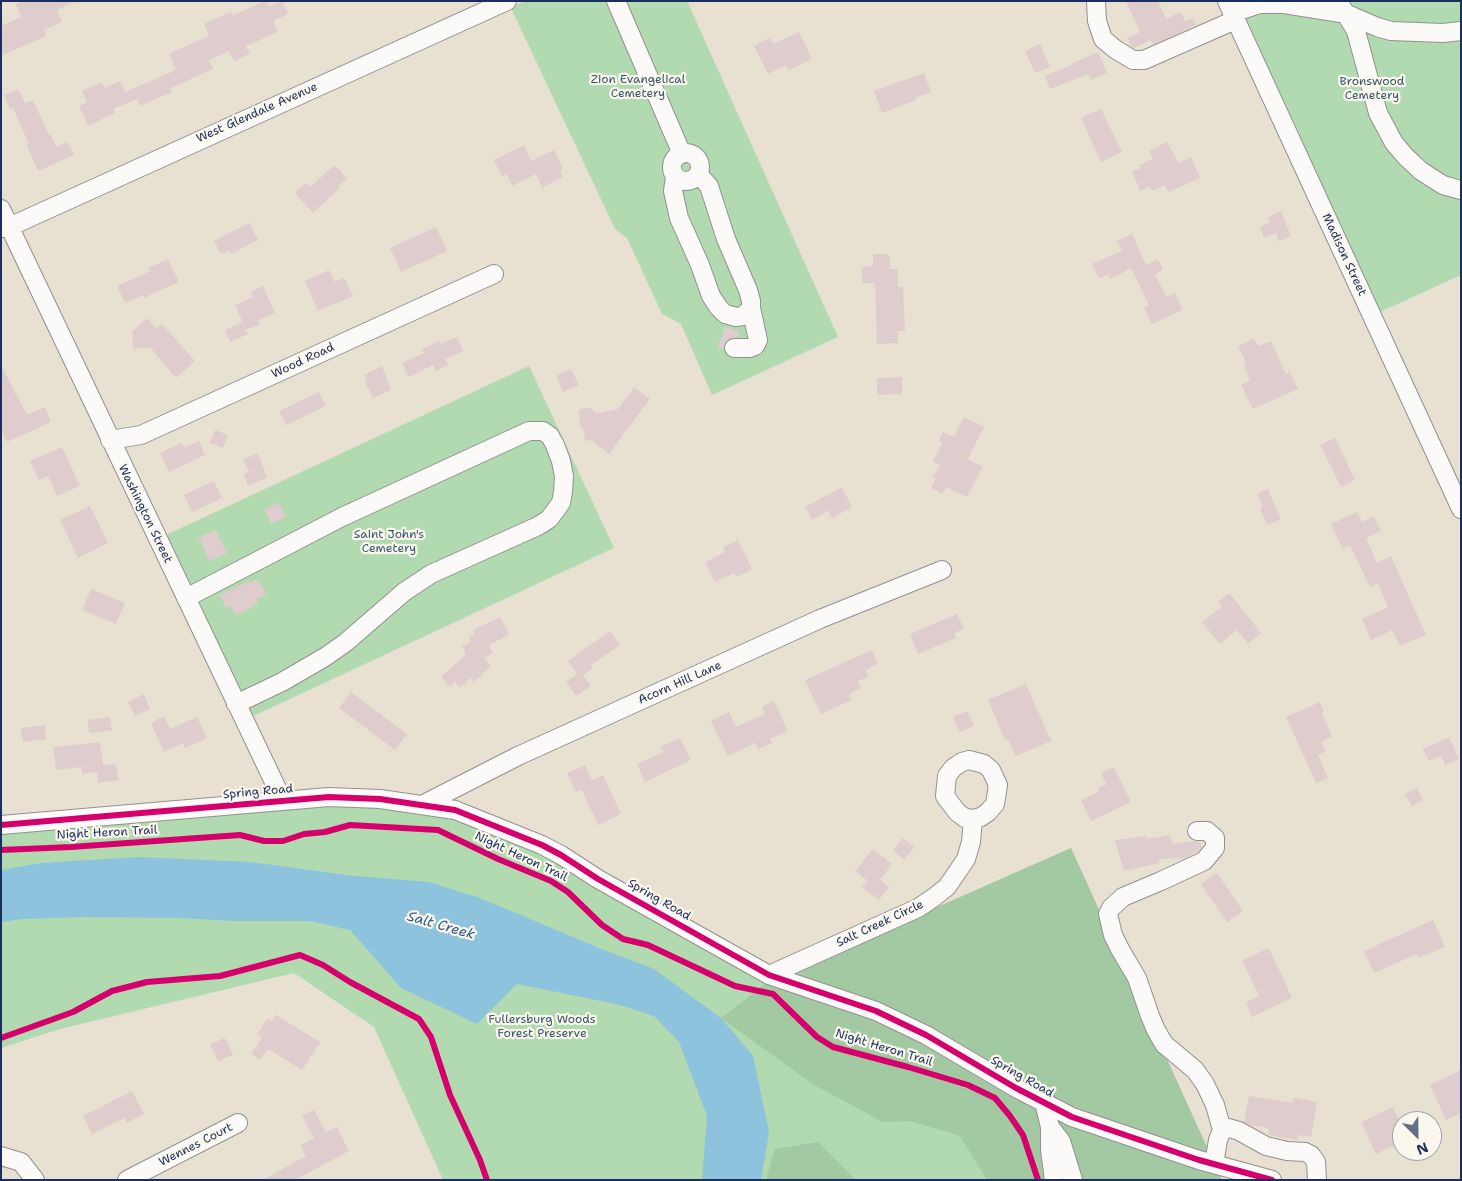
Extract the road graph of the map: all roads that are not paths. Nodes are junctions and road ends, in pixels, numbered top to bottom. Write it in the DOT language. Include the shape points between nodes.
graph roads {
  1 [pos="506,1"];
  2 [pos="616,1"];
  3 [pos="1096,1"];
  4 [pos="1342,8"];
  5 [pos="1231,12"];
  6 [pos="1461,31"];
  7 [pos="682,154"];
  8 [pos="698,174"];
  9 [pos="675,176"];
  10 [pos="1461,190"];
  11 [pos="1,208"];
  12 [pos="5,227"];
  13 [pos="494,274"];
  14 [pos="751,308"];
  15 [pos="734,348"];
  16 [pos="110,440"];
  17 [pos="1454,478"];
  18 [pos="1461,509"];
  19 [pos="942,570"];
  20 [pos="186,598"];
  21 [pos="236,704"];
  22 [pos="283,801"];
  23 [pos="422,805"];
  24 [pos="973,818"];
  25 [pos="1,825"];
  26 [pos="1196,831"];
  27 [pos="769,976"];
  28 [pos="1044,1102"];
  29 [pos="238,1123"];
  30 [pos="1050,1127"];
  31 [pos="1222,1130"];
  32 [pos="1,1156"];
  33 [pos="1214,1164"];
  34 [pos="35,1180"];
  35 [pos="127,1180"];
  36 [pos="1054,1180"];
  37 [pos="1073,1180"];
  38 [pos="1272,1180"];
  39 [pos="1317,1180"];
  1 -- 12 [label="street, West Glendale Avenue"];
  2 -- 7 [label="street"];
  3 -- 5 [label="street" via="1097,21 1103,39 1133,60 1144,60"];
  4 -- 5 [label="street" via="1271,4"];
  4 -- 6 [label="street" via="1391,32"];
  4 -- 10 [label="street" via="1356,31 1378,113 1394,143 1421,171"];
  5 -- 17 [label="street, Madison Street"];
  7 -- 8 [label="street" via="696,157"];
  7 -- 9 [label="street" via="677,156 672,166"];
  8 -- 9 [label="street" via="690,181 679,180"];
  8 -- 14 [label="street" via="709,186 748,290"];
  9 -- 14 [label="street" via="679,218 711,296 730,316 743,316"];
  11 -- 12 [label="street, Washington Street"];
  12 -- 16 [label="street, Washington Street"];
  13 -- 16 [label="street, Wood Road" via="141,435"];
  14 -- 15 [label="street" via="758,340 750,348"];
  16 -- 20 [label="street, Washington Street"];
  17 -- 18 [label="street, Madison Street"];
  19 -- 23 [label="street, Acorn Hill Lane" via="820,619 518,756"];
  20 -- 21 [label="street, Washington Street"];
  20 -- 21 [label="street" via="342,517 529,431 544,431 555,445 564,476 563,492 561,503 549,519 431,574 324,657"];
  21 -- 22 [label="street, Washington Street"];
  22 -- 23 [label="street, Spring Road" via="350,797"];
  22 -- 25 [label="street, Spring Road"];
  23 -- 27 [label="street, Spring Road" via="455,810 542,845"];
  24 -- 27 [label="street, Salt Creek Circle" via="966,859 947,887 933,898 918,908"];
  26 -- 31 [label="street" via="1207,831 1215,838 1215,848 1204,861 1123,897 1108,914 1113,935 1137,978 1156,1030 1164,1044 1195,1070 1205,1084"];
  27 -- 28 [label="street, Spring Road" via="876,1011 926,1034"];
  28 -- 30 [label="street"];
  28 -- 33 [label="street, Spring Road" via="1072,1117"];
  29 -- 35 [label="street, Wennes Court"];
  30 -- 36 [label="street"];
  30 -- 37 [label="street" via="1061,1141"];
  31 -- 33 [label="street"];
  31 -- 39 [label="street" via="1229,1128 1266,1146 1311,1155 1316,1162"];
  32 -- 34 [label="street" via="21,1162"];
  33 -- 38 [label="street, Spring Road"];
}
